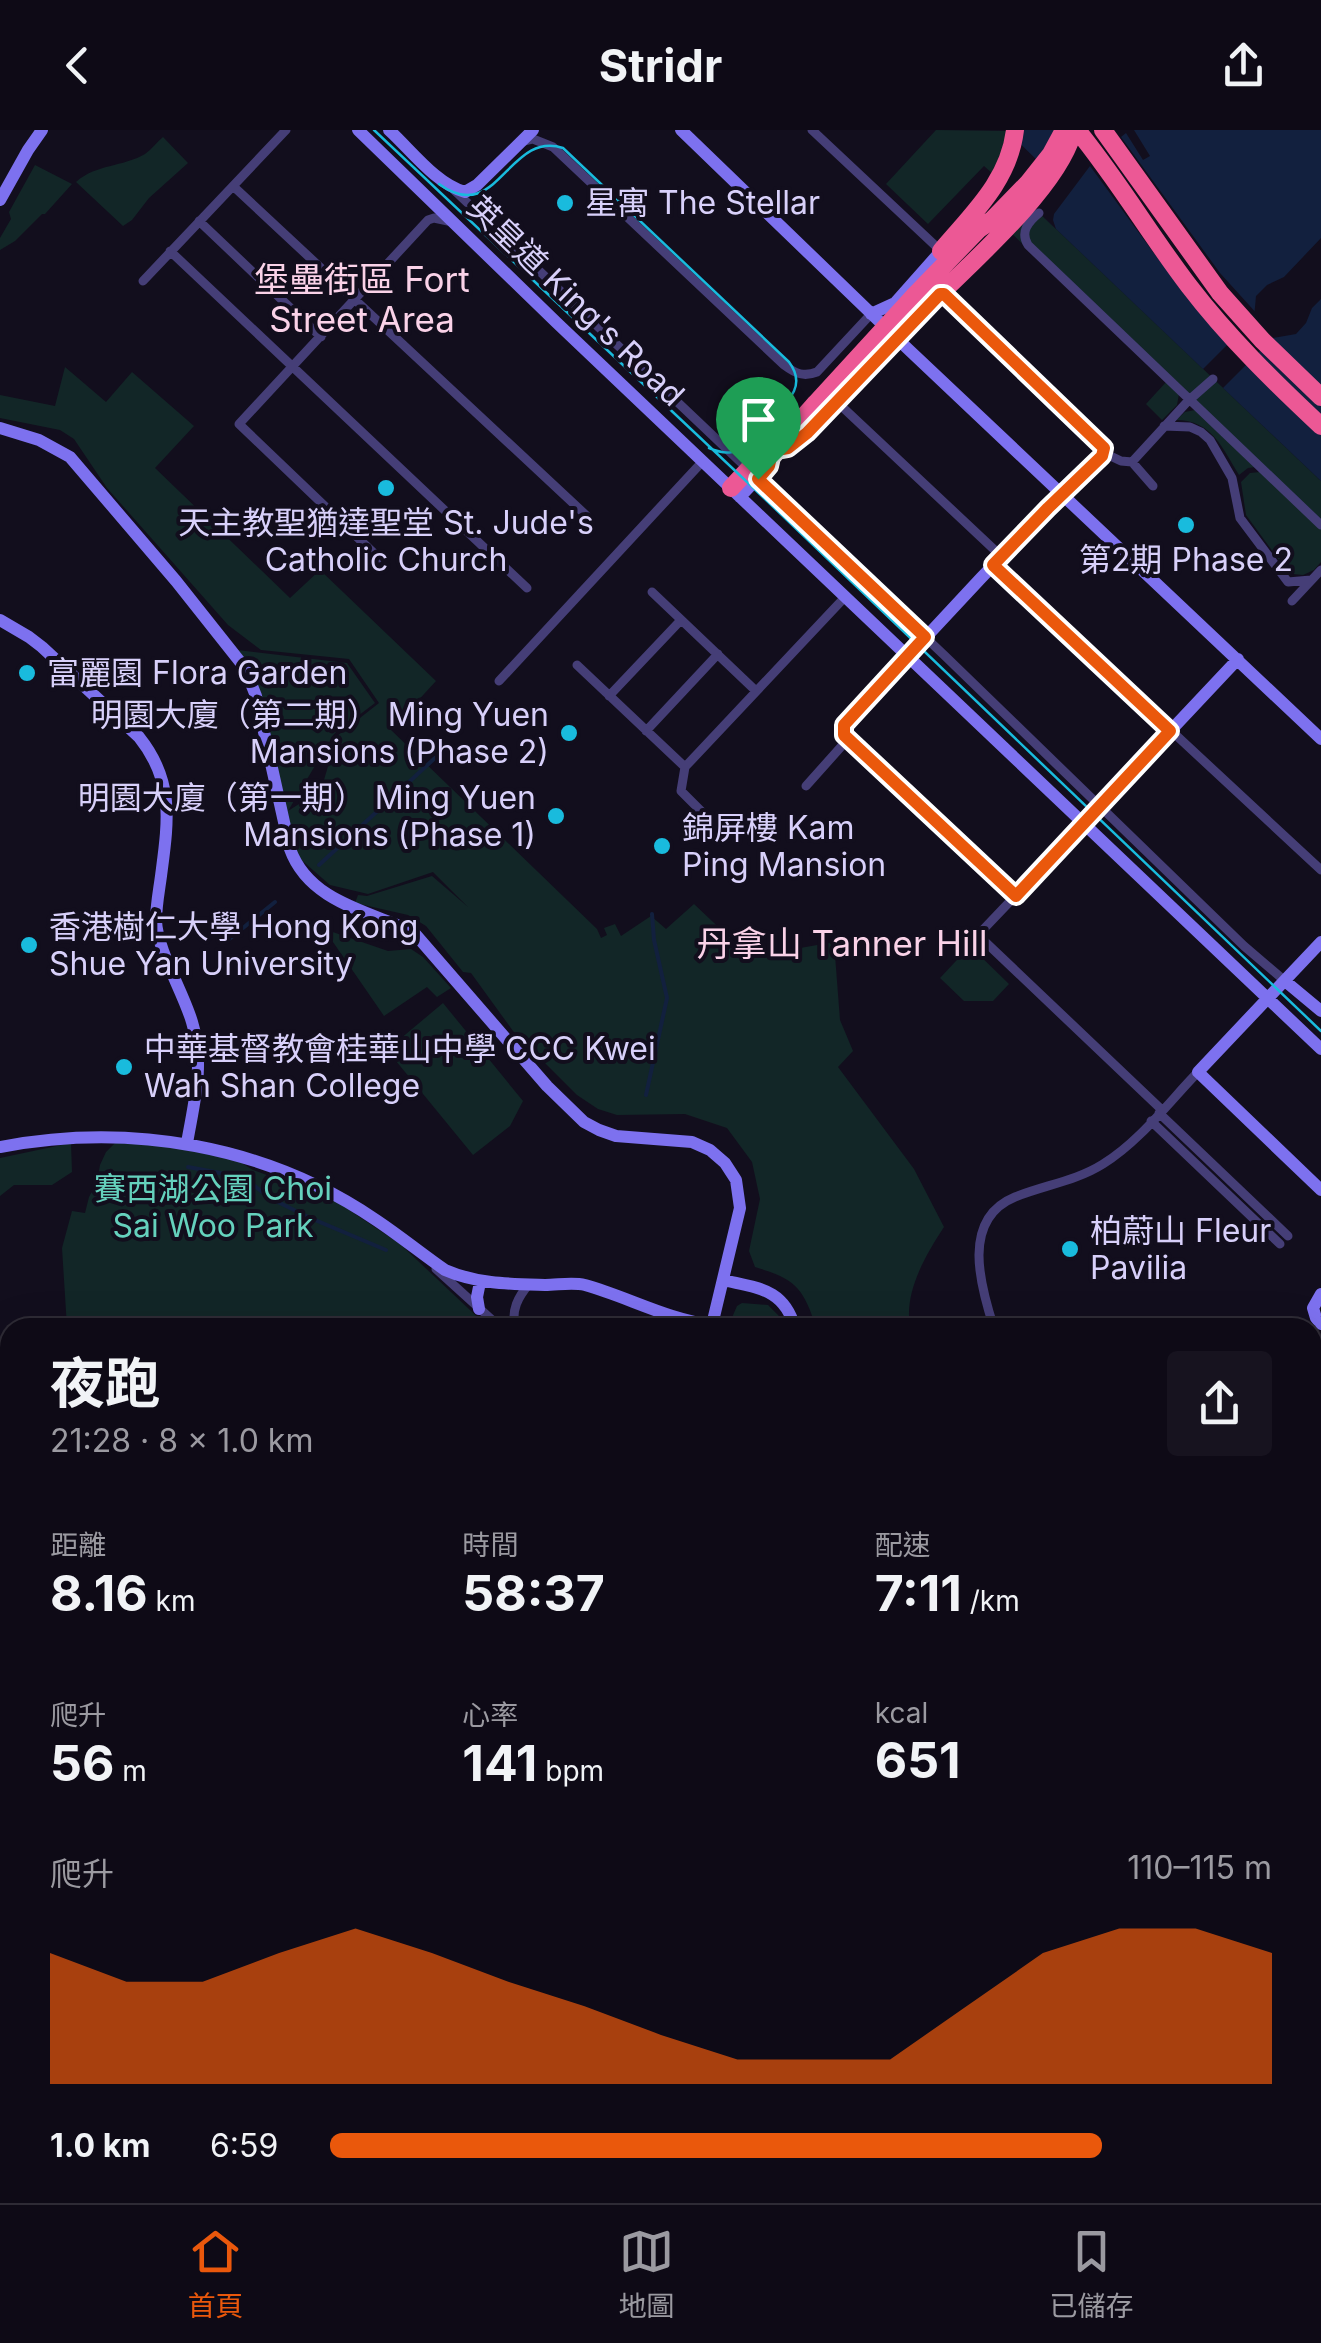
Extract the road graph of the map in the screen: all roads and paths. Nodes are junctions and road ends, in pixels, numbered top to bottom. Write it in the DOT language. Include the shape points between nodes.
graph roads {
  1 [pos="42,130"];
  2 [pos="286,130"];
  3 [pos="358,130"];
  4 [pos="388,130"];
  5 [pos="533,130"];
  6 [pos="681,130"];
  7 [pos="812,130"];
  8 [pos="1017,130"];
  9 [pos="1064,130"];
  10 [pos="1075,130"];
  11 [pos="1103,130"];
  12 [pos="518,143"];
  13 [pos="444,181"];
  14 [pos="233,186"];
  15 [pos="0,200"];
  16 [pos="1039,213"];
  17 [pos="199,221"];
  18 [pos="974,224"];
  19 [pos="463,230"];
  20 [pos="170,251"];
  21 [pos="941,251"];
  22 [pos="143,281"];
  23 [pos="940,294"];
  24 [pos="357,304"];
  25 [pos="871,314"];
  26 [pos="371,316"];
  27 [pos="321,337"];
  28 [pos="896,338"];
  29 [pos="292,366"];
  30 [pos="1213,379"];
  31 [pos="1321,398"];
  32 [pos="1190,400"];
  33 [pos="837,402"];
  34 [pos="1164,426"];
  35 [pos="1321,426"];
  36 [pos="0,428"];
  37 [pos="774,453"];
  38 [pos="1104,453"];
  39 [pos="703,462"];
  40 [pos="1132,462"];
  41 [pos="752,474"];
  42 [pos="1152,486"];
  43 [pos="735,492"];
  44 [pos="1062,494"];
  45 [pos="588,518"];
  46 [pos="1321,525"];
  47 [pos="377,553"];
  48 [pos="997,561"];
  49 [pos="1321,570"];
  50 [pos="1311,580"];
  51 [pos="527,588"];
  52 [pos="652,592"];
  53 [pos="846,596"];
  54 [pos="1292,601"];
  55 [pos="0,620"];
  56 [pos="681,620"];
  57 [pos="925,637"];
  58 [pos="718,654"];
  59 [pos="909,656"];
  60 [pos="1238,659"];
  61 [pos="577,665"];
  62 [pos="499,681"];
  63 [pos="756,691"];
  64 [pos="609,696"];
  65 [pos="646,730"];
  66 [pos="1170,731"];
  67 [pos="846,735"];
  68 [pos="1321,740"];
  69 [pos="684,767"];
  70 [pos="806,786"];
  71 [pos="1099,804"];
  72 [pos="1084,822"];
  73 [pos="723,833"];
  74 [pos="1321,870"];
  75 [pos="1016,896"];
  76 [pos="1319,944"];
  77 [pos="1285,980"];
  78 [pos="1268,998"];
  79 [pos="1321,1011"];
  80 [pos="1321,1048"];
  81 [pos="1198,1072"];
  82 [pos="1157,1115"];
  83 [pos="187,1143"];
  84 [pos="0,1147"];
  85 [pos="1321,1190"];
  86 [pos="1284,1240"];
  87 [pos="406,1242"];
  88 [pos="723,1280"];
  89 [pos="480,1282"];
  90 [pos="529,1284"];
  91 [pos="479,1308"];
  92 [pos="490,1318"];
  93 [pos="515,1318"];
  94 [pos="673,1318"];
  95 [pos="714,1318"];
  96 [pos="791,1318"];
  97 [pos="991,1318"];
  1 -- 15 [label="street"];
  2 -- 14 [label="street"];
  3 -- 19 [label="street, 英皇道 King's Road"];
  4 -- 13 [label="street, 英皇道 King's Road"];
  5 -- 12 [label="street"];
  6 -- 25 [label="street"];
  7 -- 21 [label="street"];
  8 -- 18 [label="highway" via="1001,177"];
  9 -- 18 [label="highway" via="1028,183 992,220"];
  10 -- 23 [label="highway" via="1058,168"];
  10 -- 35 [label="highway" via="1203,304"];
  11 -- 31 [label="highway" via="1220,292"];
  12 -- 13 [label="street" via="472,189 460,191"];
  12 -- 25 [label="street" via="533,139 553,147 802,375 817,372"];
  13 -- 41 [label="street, 英皇道 King's Road"];
  14 -- 17 [label="street"];
  14 -- 24 [label="street"];
  16 -- 32 [label="street" via="1026,228 1028,246"];
  17 -- 20 [label="street"];
  17 -- 27 [label="street"];
  18 -- 21 [label="highway"];
  18 -- 37 [label="highway, bridge"];
  19 -- 24 [label="street" via="431,218"];
  19 -- 39 [label="street, 英皇道 King's Road"];
  20 -- 22 [label="street"];
  20 -- 29 [label="street"];
  21 -- 25 [label="street" via="895,302"];
  23 -- 28 [label="street"];
  23 -- 38 [label="street" via="1102,444"];
  24 -- 26 [label="street"];
  24 -- 27 [label="street"];
  24 -- 45 [label="street"];
  25 -- 28 [label="street"];
  27 -- 29 [label="street"];
  28 -- 33 [label="street"];
  28 -- 44 [label="street"];
  29 -- 47 [label="street" via="238,424"];
  29 -- 51 [label="street"];
  30 -- 32 [label="street"];
  32 -- 34 [label="street"];
  32 -- 46 [label="street"];
  33 -- 37 [label="street" via="807,433"];
  33 -- 48 [label="street"];
  34 -- 40 [label="street"];
  34 -- 50 [label="street" via="1190,427 1210,440 1232,478 1240,518 1288,582"];
  36 -- 88 [label="street" via="70,457 245,668 290,849 308,881 413,932 584,1122 627,1138 692,1142 725,1163 736,1180 740,1208"];
  37 -- 41 [label="highway" via="760,457"];
  38 -- 40 [label="street"];
  38 -- 44 [label="street"];
  39 -- 43 [label="street, 英皇道 King's Road"];
  39 -- 62 [label="street"];
  40 -- 42 [label="street"];
  41 -- 43 [label="highway"];
  41 -- 57 [label="street, 英皇道 King's Road"];
  43 -- 53 [label="street, 英皇道 King's Road"];
  44 -- 48 [label="street"];
  44 -- 60 [label="street"];
  48 -- 57 [label="street"];
  48 -- 66 [label="street"];
  49 -- 50 [label="street"];
  50 -- 54 [label="street"];
  52 -- 56 [label="street"];
  53 -- 59 [label="street, 英皇道 King's Road"];
  53 -- 63 [label="street"];
  55 -- 83 [label="street" via="29,636 93,694 139,738 160,772 168,808 156,925 199,1050"];
  56 -- 58 [label="street"];
  56 -- 64 [label="street"];
  57 -- 59 [label="street"];
  57 -- 71 [label="street, 英皇道 King's Road"];
  58 -- 63 [label="street"];
  58 -- 65 [label="street"];
  59 -- 67 [label="street" via="846,723"];
  59 -- 72 [label="street, 英皇道 King's Road"];
  60 -- 66 [label="street"];
  60 -- 68 [label="street"];
  61 -- 64 [label="street"];
  63 -- 69 [label="street"];
  64 -- 65 [label="street"];
  65 -- 69 [label="street"];
  66 -- 71 [label="street"];
  66 -- 74 [label="street"];
  67 -- 70 [label="street"];
  67 -- 75 [label="street"];
  69 -- 73 [label="street" via="681,791"];
  71 -- 72 [label="street"];
  71 -- 77 [label="street, 英皇道 King's Road"];
  72 -- 75 [label="street"];
  72 -- 78 [label="street, 英皇道 King's Road"];
  75 -- 82 [label="street" via="978,936"];
  76 -- 77 [label="street"];
  77 -- 78 [label="street"];
  77 -- 79 [label="street, 英皇道 King's Road"];
  78 -- 80 [label="street, 英皇道 King's Road"];
  78 -- 81 [label="street"];
  81 -- 82 [label="street"];
  81 -- 85 [label="street"];
  82 -- 86 [label="street"];
  82 -- 97 [label="street" via="1107,1162 996,1209 982,1230 978,1266"];
  83 -- 84 [label="street" via="79,1137"];
  83 -- 87 [label="street" via="311,1184"];
  87 -- 89 [label="street" via="445,1270"];
  87 -- 91 [label="street"];
  88 -- 95 [label="street"];
  88 -- 96 [label="street" via="772,1293"];
  89 -- 90 [label="street"];
  89 -- 91 [label="street"];
  90 -- 93 [label="street"];
  90 -- 94 [label="street" via="584,1285"];
  91 -- 92 [label="street"];
}
